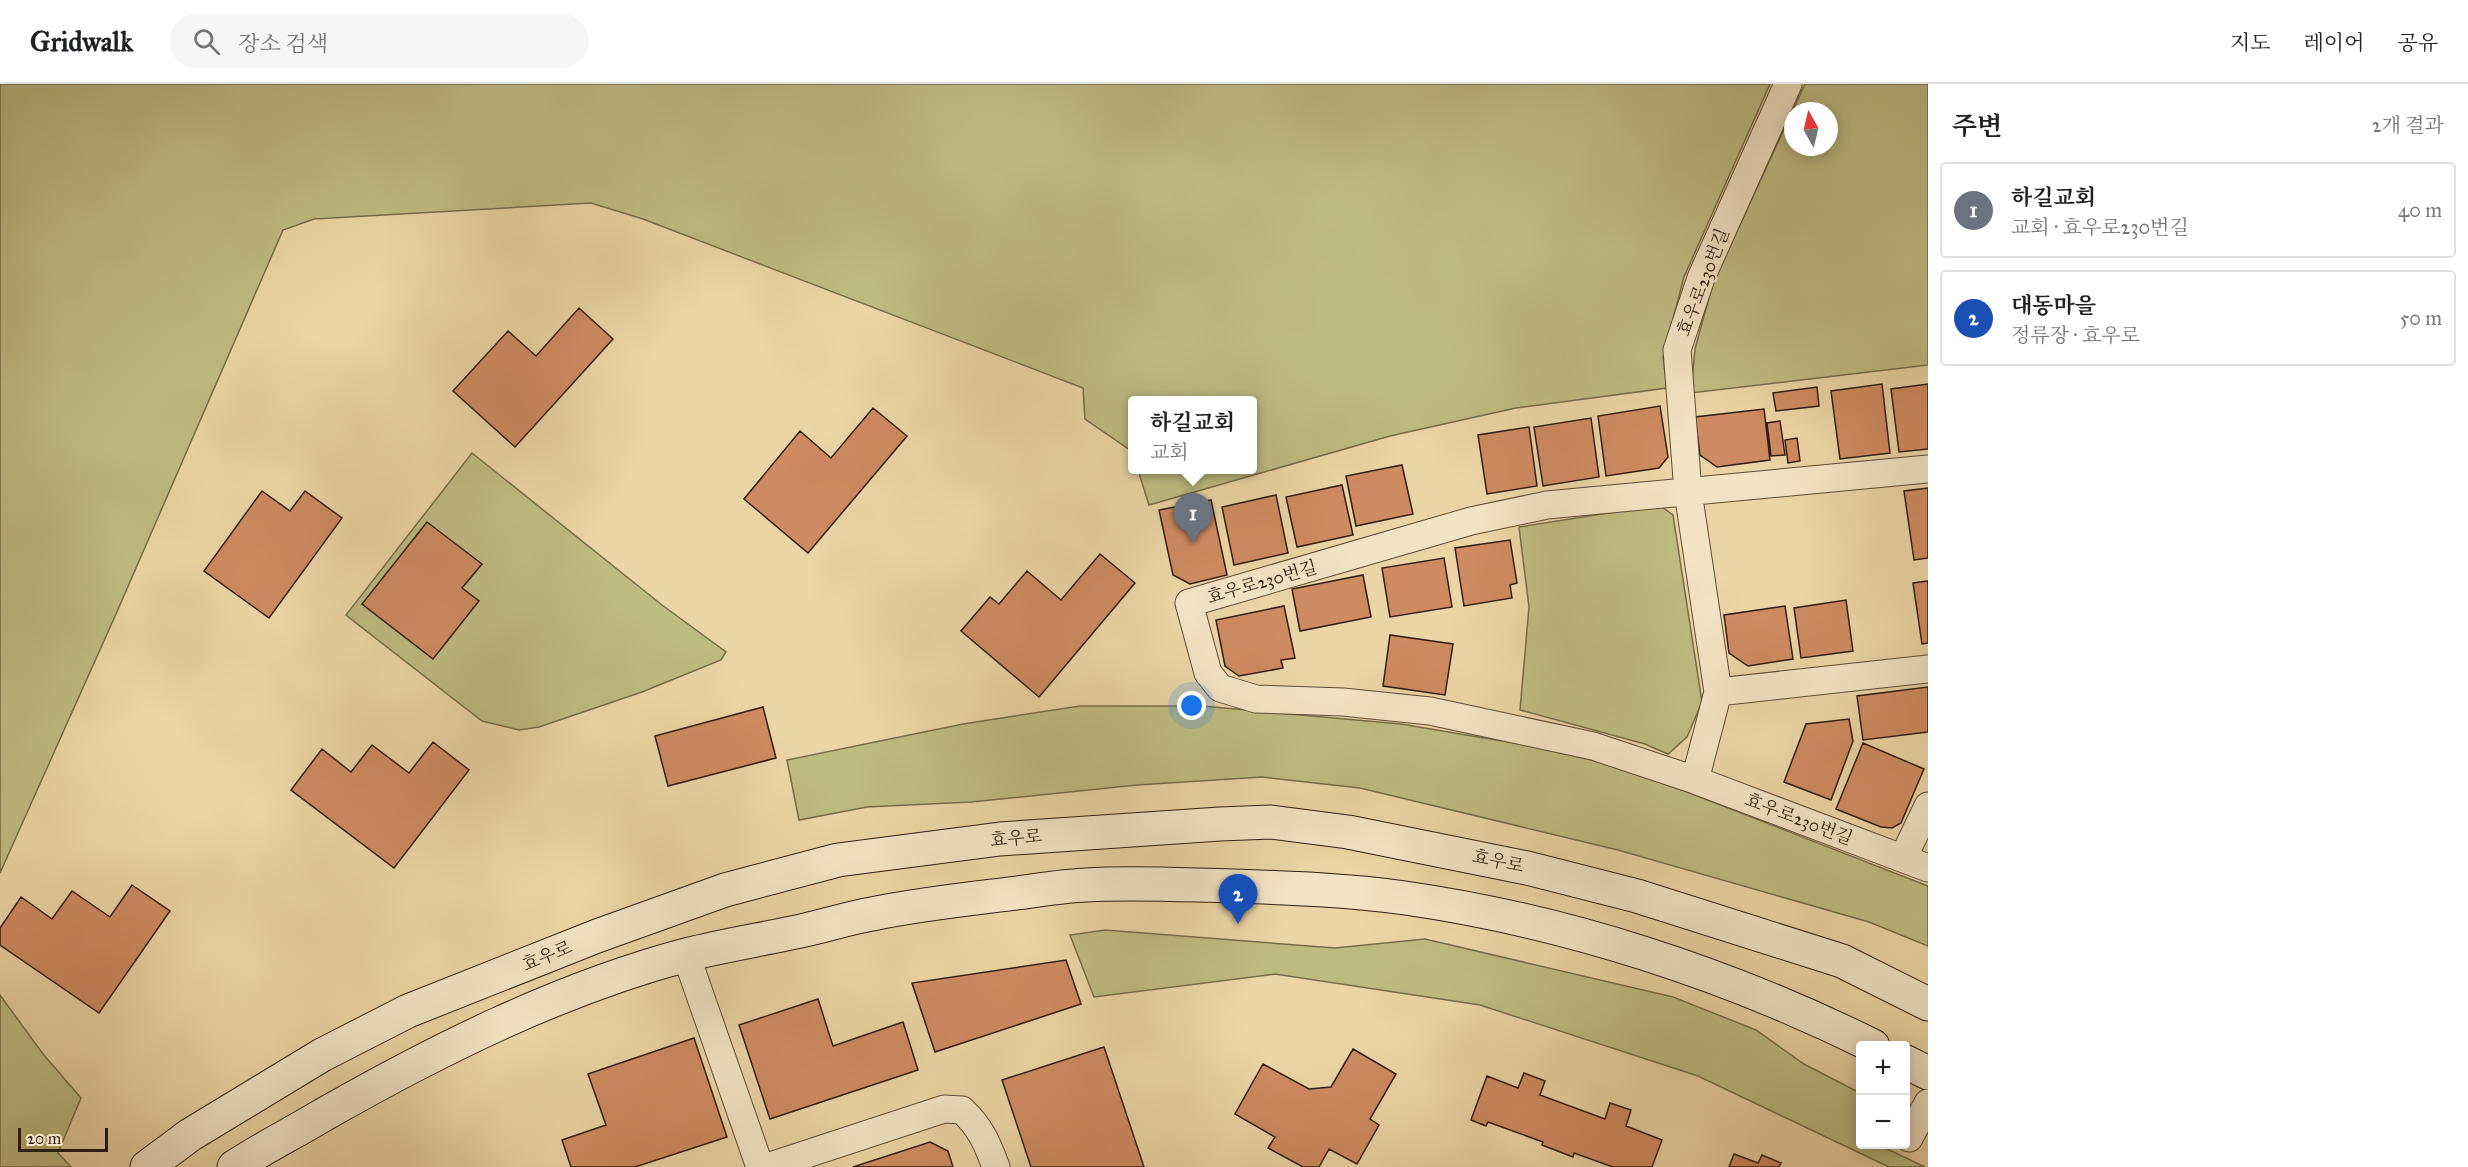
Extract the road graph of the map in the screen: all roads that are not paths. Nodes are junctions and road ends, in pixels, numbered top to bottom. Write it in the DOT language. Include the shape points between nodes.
graph roads {
  1 [pos="1788,84"];
  2 [pos="1928,470"];
  3 [pos="1688,492"];
  4 [pos="1928,669"];
  5 [pos="1718,692"];
  6 [pos="1695,780"];
  7 [pos="1928,806"];
  8 [pos="1903,858"];
  9 [pos="1928,868"];
  10 [pos="686,955"];
  11 [pos="1928,1004"];
  12 [pos="1863,1041"];
  13 [pos="1910,1064"];
  14 [pos="1928,1073"];
  15 [pos="1928,1102"];
  16 [pos="1910,1136"];
  17 [pos="147,1167"];
  18 [pos="234,1167"];
  19 [pos="760,1167"];
  20 [pos="766,1167"];
  21 [pos="996,1167"];
  1 -- 3 [label="street, 효우로230번길" via="1701,278 1677,350"];
  2 -- 3 [label="street, 효우로230번길"];
  3 -- 5 [label="street, 효우로230번길"];
  3 -- 6 [label="street, 효우로230번길" via="1547,506 1471,521 1189,603 1208,673 1220,688 1256,699 1430,711 1593,746"];
  4 -- 5 [label="street"];
  5 -- 6 [label="street, 효우로230번길"];
  6 -- 8 [label="street, 효우로230번길"];
  7 -- 8 [label="street"];
  8 -- 9 [label="street, 효우로230번길"];
  10 -- 12 [label="main road" via="869,914 1086,885 1296,889 1404,898 1501,916 1606,943 1708,974 1814,1016"];
  10 -- 18 [label="main road" via="494,1026 370,1087"];
  10 -- 19 [label="street"];
  11 -- 17 [label="main road, 효우로" via="1842,961 1637,896 1527,868 1348,832 1261,823 1000,839 838,860 725,890 597,936 408,1011 354,1038 268,1086"];
  13 -- 14 [label="main road"];
  15 -- 16 [label="street"];
  20 -- 21 [label="street" via="944,1109 962,1110 977,1123"];
}
